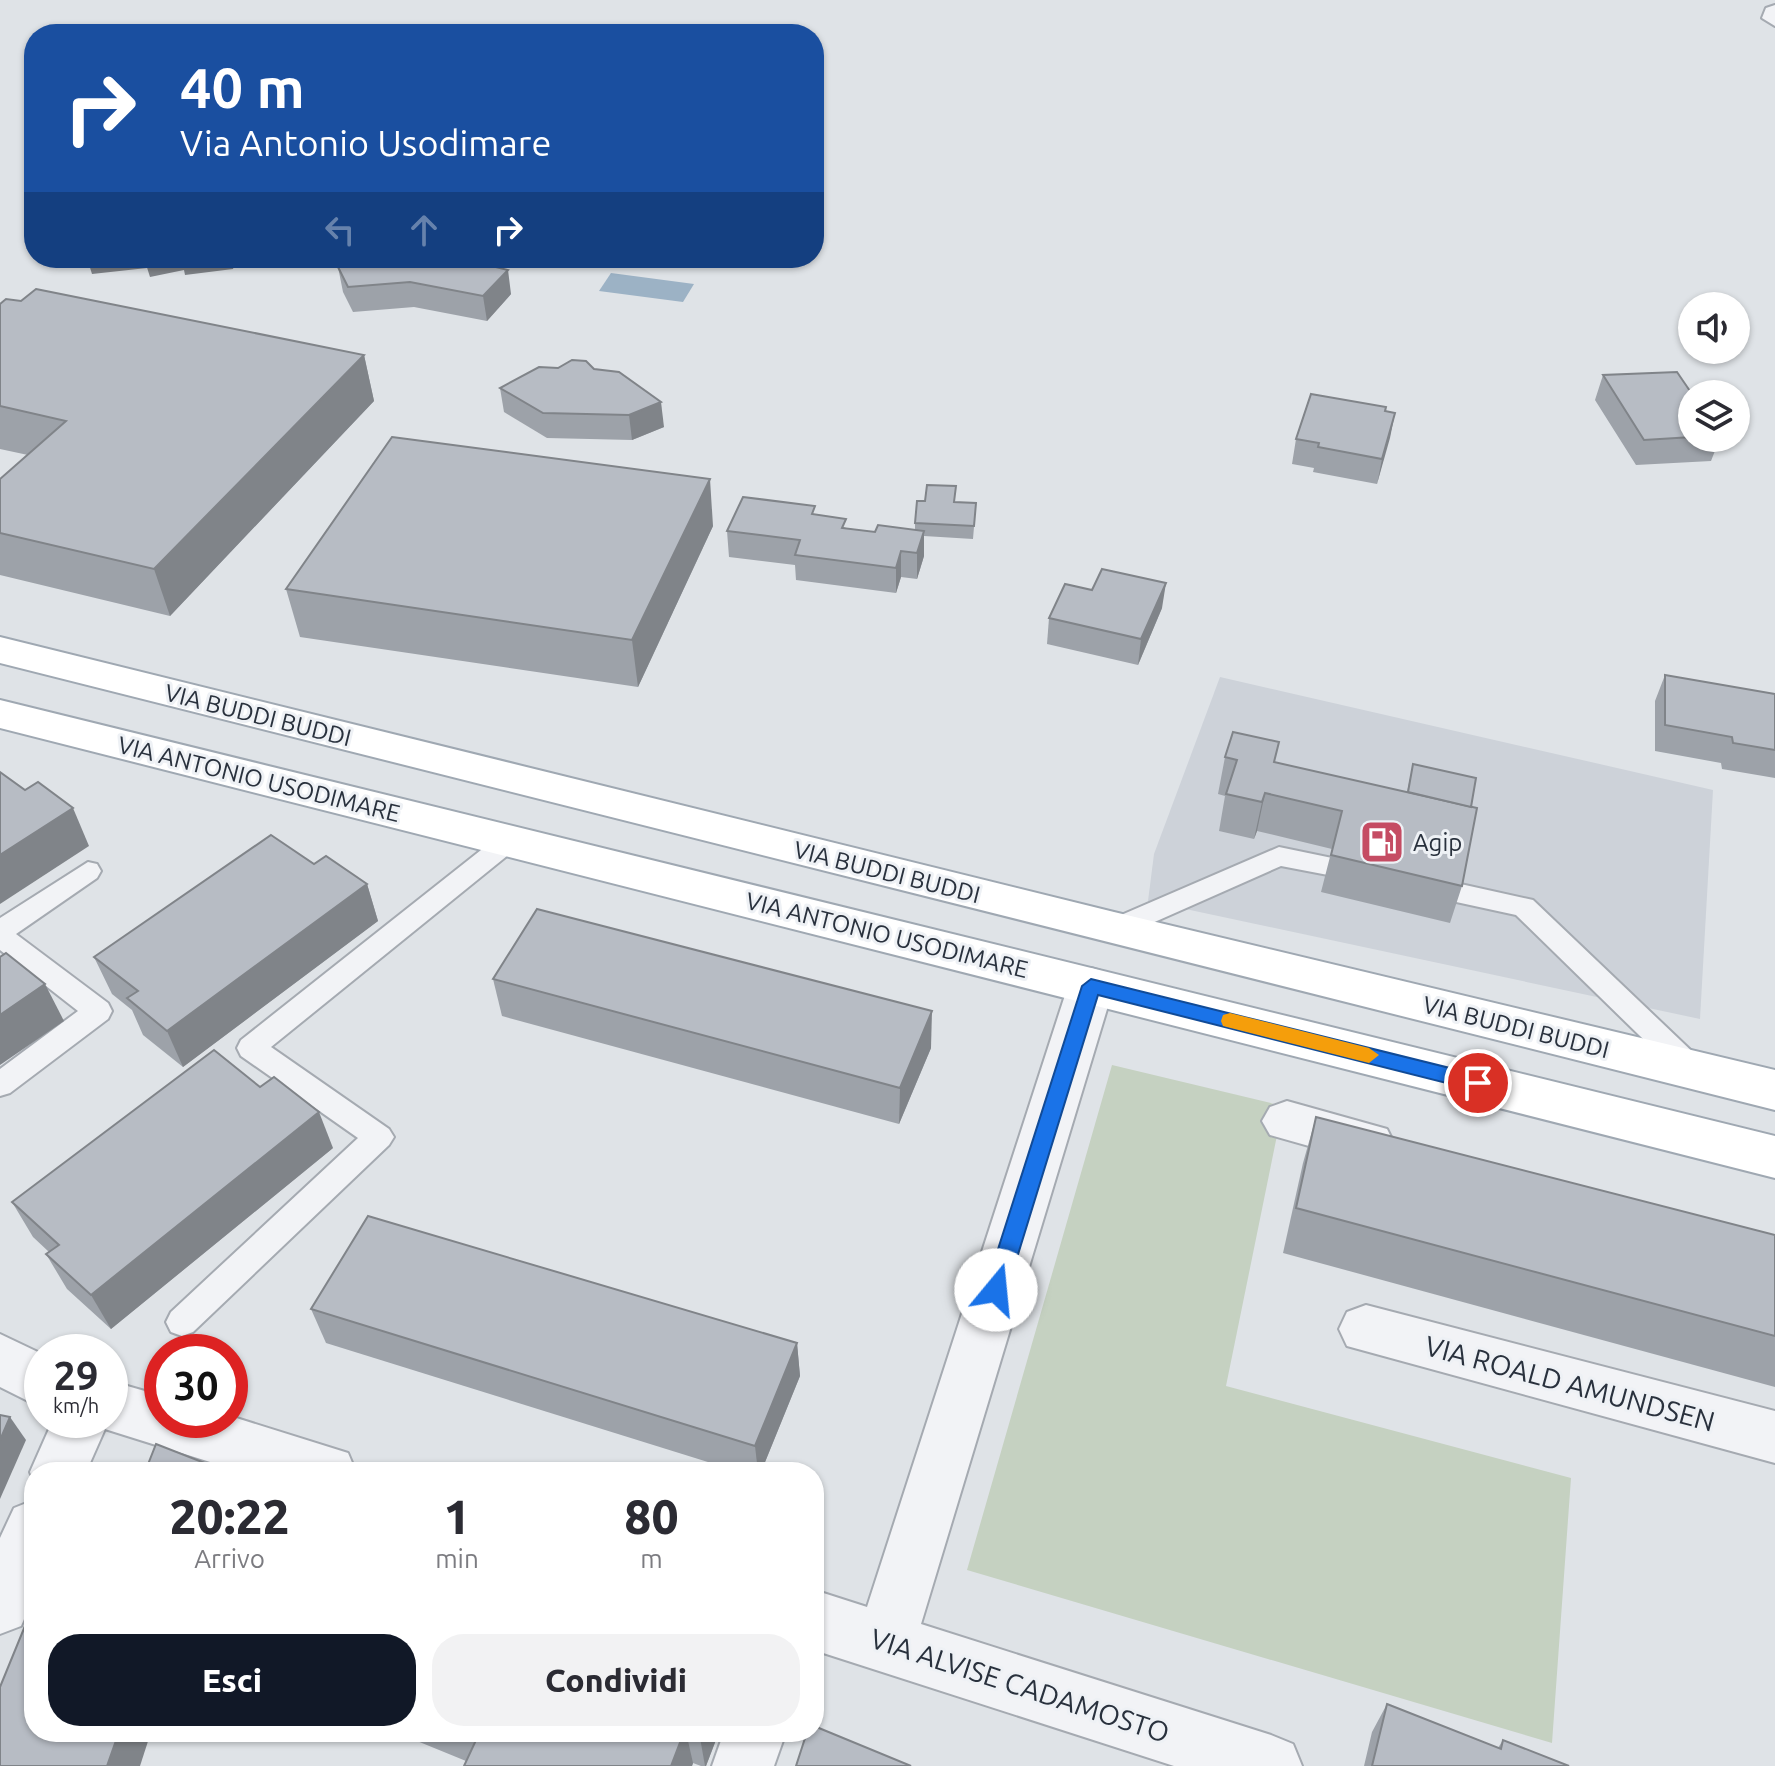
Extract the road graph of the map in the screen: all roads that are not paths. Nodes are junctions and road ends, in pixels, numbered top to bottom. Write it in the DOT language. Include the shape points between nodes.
graph roads {
  1 [pos="0,650"];
  2 [pos="0,714"];
  3 [pos="509,841"];
  4 [pos="1328,866"];
  5 [pos="88,871"];
  6 [pos="1456,893"];
  7 [pos="1114,929"];
  8 [pos="0,933"];
  9 [pos="1091,986"];
  10 [pos="1694,1071"];
  11 [pos="0,1085"];
  12 [pos="1775,1090"];
  13 [pos="1287,1121"];
  14 [pos="1409,1153"];
  15 [pos="1775,1157"];
  16 [pos="182,1322"];
  17 [pos="1366,1329"];
  18 [pos="0,1358"];
  19 [pos="24,1372"];
  20 [pos="128,1411"];
  21 [pos="1775,1437"];
  22 [pos="73,1438"];
  23 [pos="62,1462"];
  24 [pos="295,1462"];
  25 [pos="24,1551"];
  26 [pos="0,1605"];
  27 [pos="824,1623"];
  28 [pos="886,1641"];
  29 [pos="751,1742"];
  30 [pos="743,1766"];
  31 [pos="1271,1766"];
  1 -- 7 [label="main road, VIA BUDDI BUDDI"];
  2 -- 3 [label="main road, VIA ANTONIO USODIMARE"];
  3 -- 9 [label="main road, VIA ANTONIO USODIMARE"];
  3 -- 16 [label="lane" via="251,1048 379,1137"];
  4 -- 7 [label="lane" via="1279,856"];
  5 -- 8 [label="lane"];
  6 -- 10 [label="lane" via="1524,907"];
  7 -- 10 [label="main road, VIA BUDDI BUDDI"];
  8 -- 11 [label="lane" via="98,1011"];
  9 -- 15 [label="main road, VIA ANTONIO USODIMARE"];
  9 -- 28 [label="street"];
  10 -- 12 [label="main road, VIA BUDDI BUDDI"];
  13 -- 14 [label="street"];
  17 -- 21 [label="street, VIA ROALD AMUNDSEN"];
  18 -- 19 [label="street"];
  20 -- 24 [label="street"];
  22 -- 23 [label="street"];
  25 -- 26 [label="street"];
  27 -- 28 [label="street, VIA ALVISE CADAMOSTO"];
  28 -- 31 [label="street, VIA ALVISE CADAMOSTO"];
  29 -- 30 [label="street"];
}
